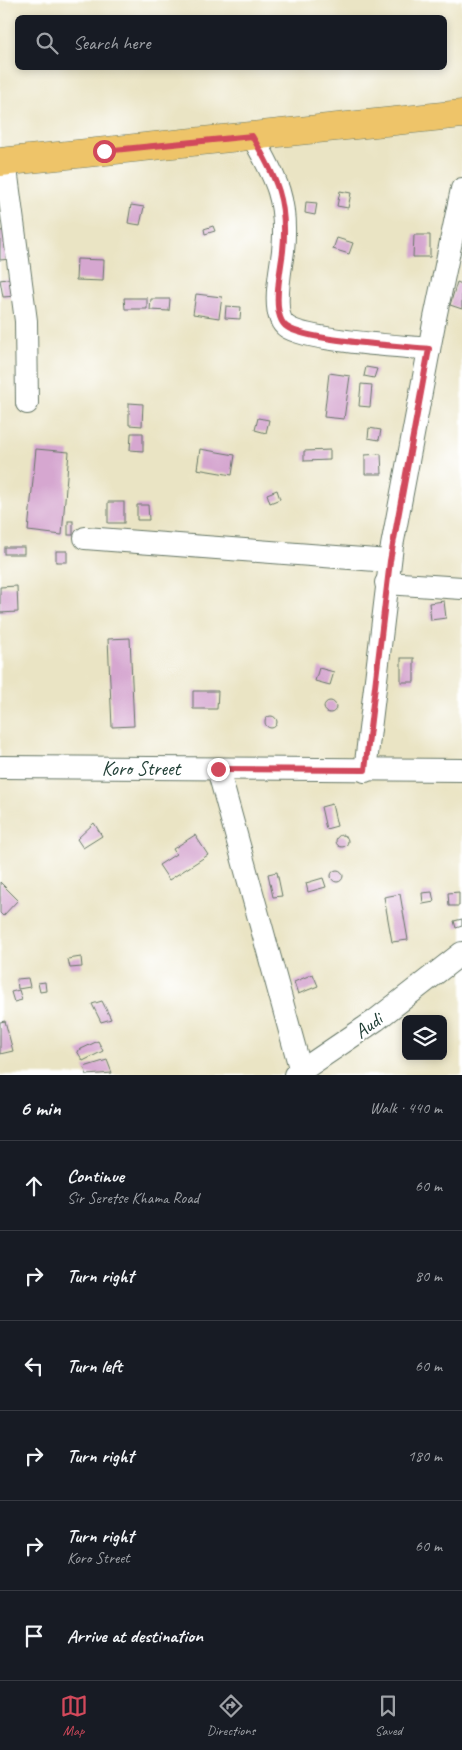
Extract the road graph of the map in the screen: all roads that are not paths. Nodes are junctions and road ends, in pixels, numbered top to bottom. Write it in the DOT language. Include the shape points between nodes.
graph roads {
  1 [pos="462,114"];
  2 [pos="252,136"];
  3 [pos="2,161"];
  4 [pos="462,189"];
  5 [pos="429,349"];
  6 [pos="27,404"];
  7 [pos="85,538"];
  8 [pos="390,561"];
  9 [pos="386,584"];
  10 [pos="462,588"];
  11 [pos="0,767"];
  12 [pos="218,769"];
  13 [pos="365,770"];
  14 [pos="462,770"];
  15 [pos="462,953"];
  16 [pos="299,1074"];
  1 -- 2 [label="main road"];
  2 -- 3 [label="main road"];
  2 -- 5 [label="street" via="269,164 284,206 277,306 279,318 286,327 337,339"];
  3 -- 6 [label="street" via="26,321"];
  4 -- 5 [label="street"];
  5 -- 8 [label="street"];
  7 -- 8 [label="street"];
  8 -- 9 [label="street"];
  9 -- 10 [label="street"];
  9 -- 13 [label="street"];
  11 -- 12 [label="street, Koro Street"];
  12 -- 13 [label="street, Koro Street"];
  12 -- 16 [label="street"];
  13 -- 14 [label="street, Koro Street"];
  15 -- 16 [label="street, Audi" via="376,1020"];
}
